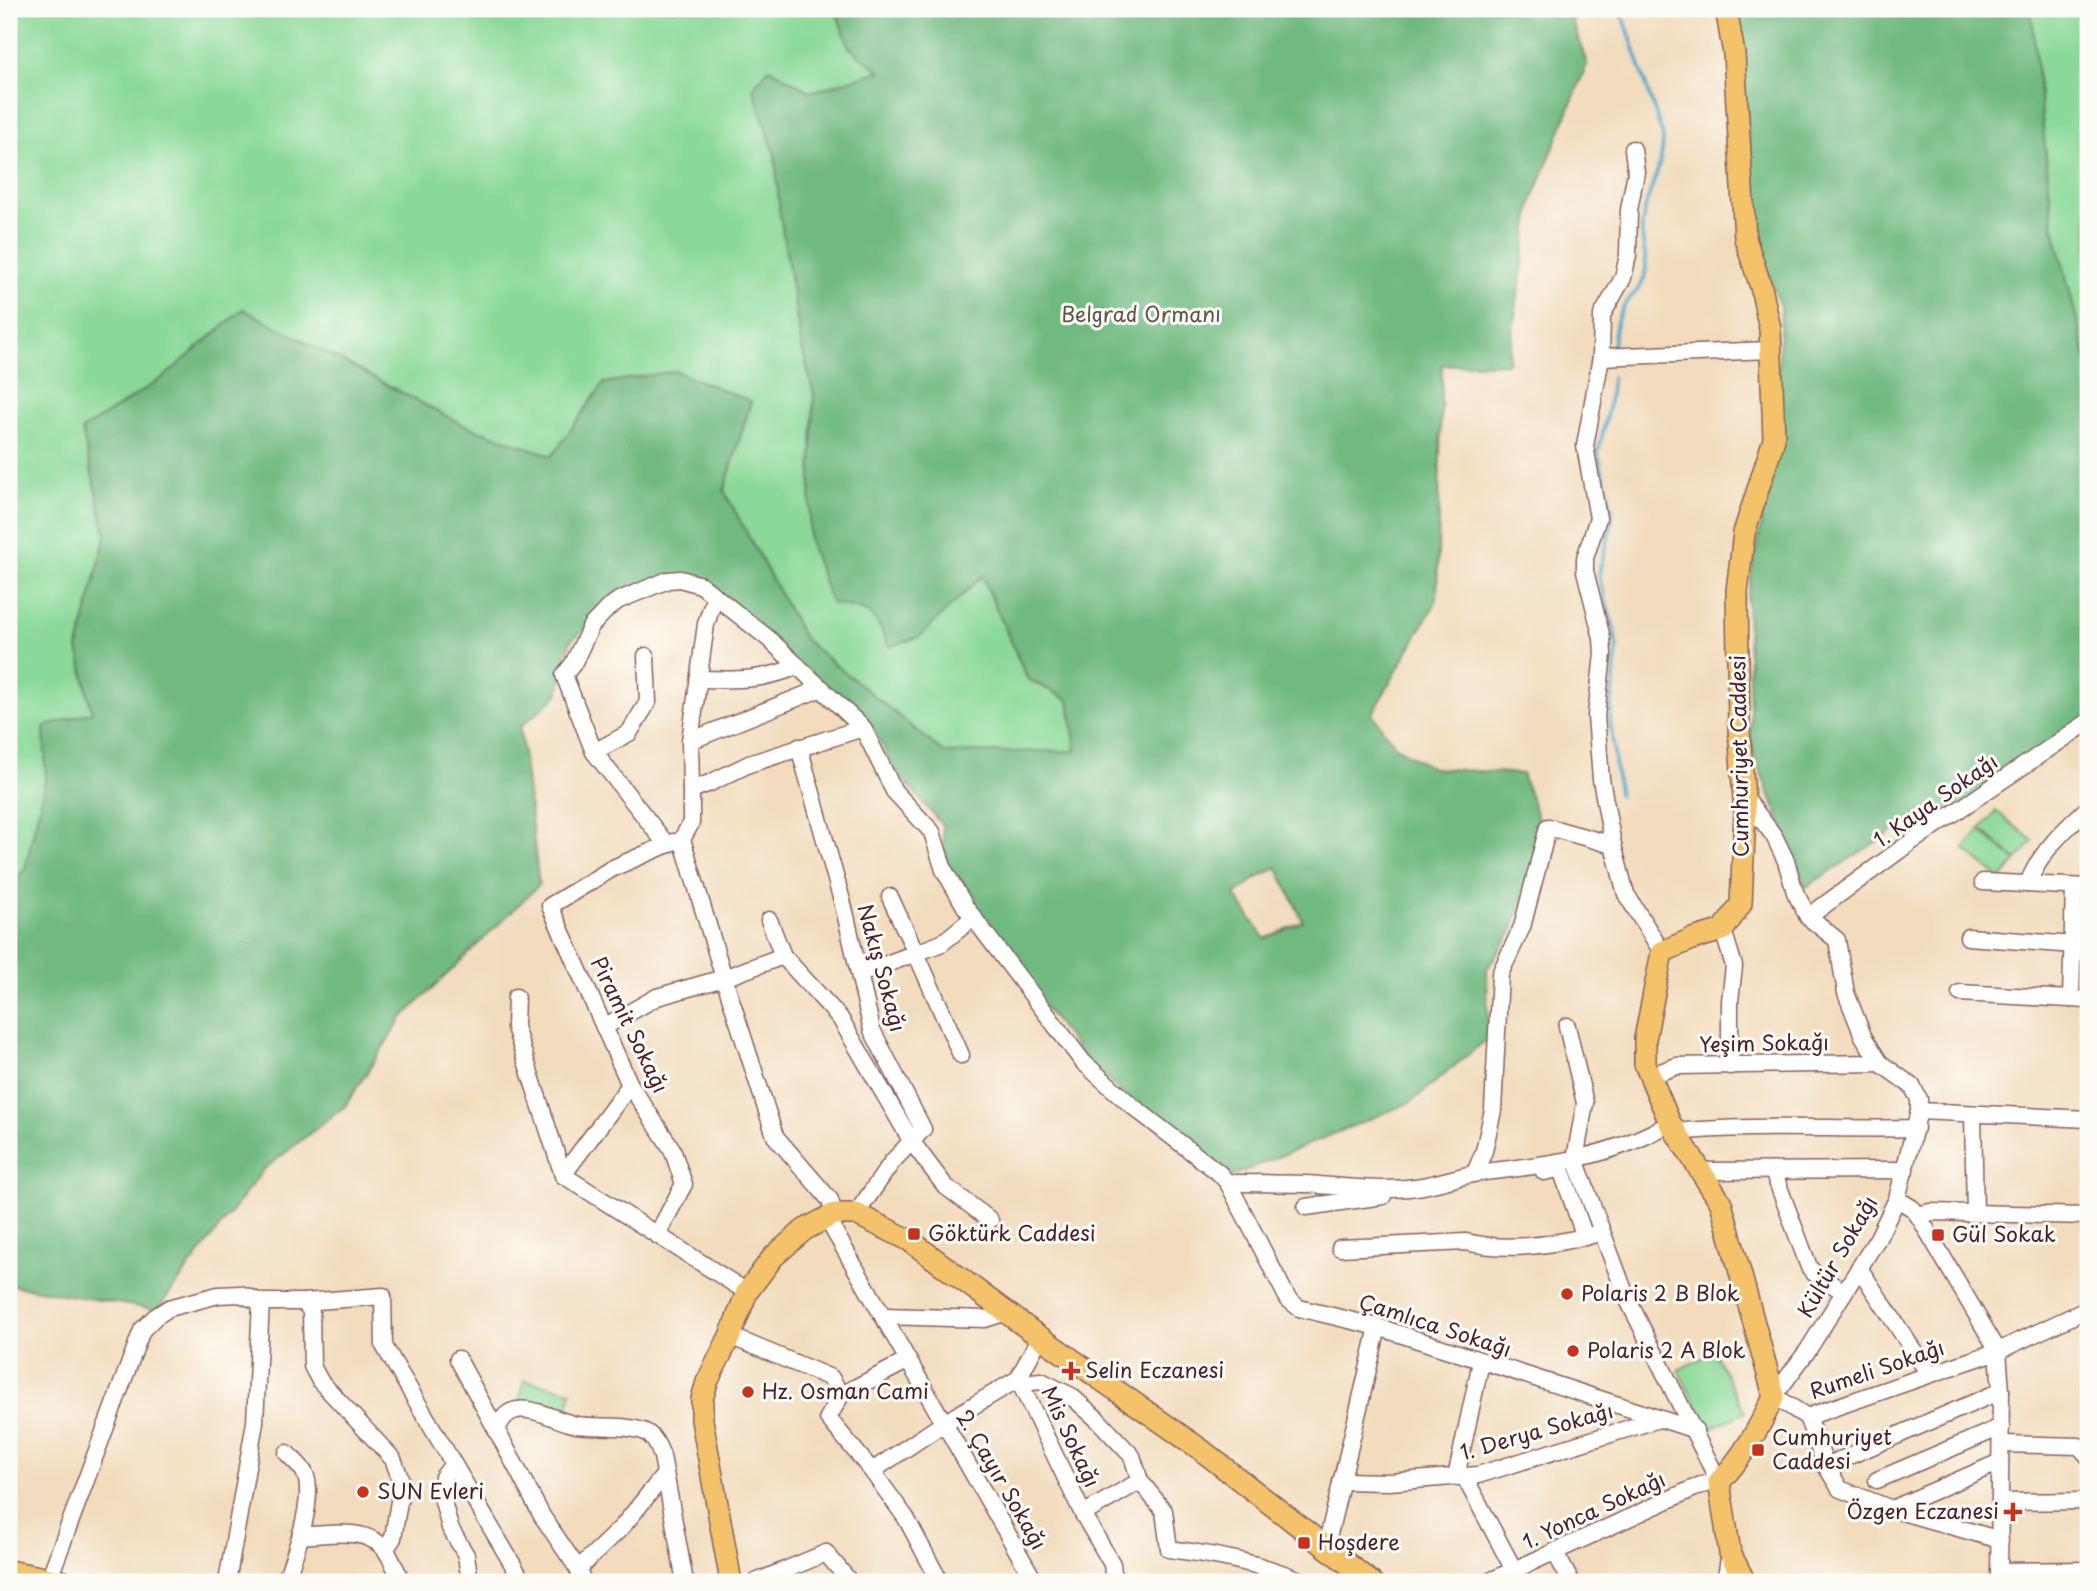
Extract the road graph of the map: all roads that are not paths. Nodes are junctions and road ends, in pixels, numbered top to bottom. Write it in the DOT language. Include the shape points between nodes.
graph roads {
  1 [pos="1726,9"];
  2 [pos="1633,149"];
  3 [pos="1770,350"];
  4 [pos="1601,357"];
  5 [pos="715,596"];
  6 [pos="646,656"];
  7 [pos="799,666"];
  8 [pos="699,679"];
  9 [pos="822,688"];
  10 [pos="2088,722"];
  11 [pos="863,728"];
  12 [pos="690,741"];
  13 [pos="799,747"];
  14 [pos="594,752"];
  15 [pos="691,790"];
  16 [pos="1744,796"];
  17 [pos="2088,808"];
  18 [pos="682,839"];
  19 [pos="667,845"];
  20 [pos="1613,845"];
  21 [pos="1983,882"];
  22 [pos="2028,884"];
  23 [pos="2081,887"];
  24 [pos="890,897"];
  25 [pos="1808,917"];
  26 [pos="974,918"];
  27 [pos="769,920"];
  28 [pos="1723,930"];
  29 [pos="1968,937"];
  30 [pos="2081,945"];
  31 [pos="1662,952"];
  32 [pos="916,953"];
  33 [pos="783,956"];
  34 [pos="860,974"];
  35 [pos="724,978"];
  36 [pos="1960,993"];
  37 [pos="516,997"];
  38 [pos="2071,999"];
  39 [pos="2088,1000"];
  40 [pos="1567,1026"];
  41 [pos="604,1027"];
  42 [pos="961,1055"];
  43 [pos="1880,1063"];
  44 [pos="1730,1066"];
  45 [pos="1649,1076"];
  46 [pos="630,1085"];
  47 [pos="1973,1114"];
  48 [pos="1917,1119"];
  49 [pos="2088,1119"];
  50 [pos="1672,1128"];
  51 [pos="912,1142"];
  52 [pos="1575,1158"];
  53 [pos="1905,1170"];
  54 [pos="1701,1171"];
  55 [pos="1773,1171"];
  56 [pos="1475,1173"];
  57 [pos="563,1175"];
  58 [pos="1228,1183"];
  59 [pos="1897,1199"];
  60 [pos="1306,1207"];
  61 [pos="1975,1213"];
  62 [pos="834,1214"];
  63 [pos="856,1214"];
  64 [pos="1918,1215"];
  65 [pos="2088,1216"];
  66 [pos="990,1220"];
  67 [pos="1602,1233"];
  68 [pos="657,1235"];
  69 [pos="1585,1237"];
  70 [pos="1340,1248"];
  71 [pos="1859,1268"];
  72 [pos="747,1292"];
  73 [pos="1844,1292"];
  74 [pos="261,1302"];
  75 [pos="304,1302"];
  76 [pos="2088,1309"];
  77 [pos="1007,1312"];
  78 [pos="884,1316"];
  79 [pos="1378,1327"];
  80 [pos="730,1336"];
  81 [pos="1040,1337"];
  82 [pos="1998,1351"];
  83 [pos="458,1359"];
  84 [pos="908,1361"];
  85 [pos="1481,1362"];
  86 [pos="1929,1374"];
  87 [pos="1019,1381"];
  88 [pos="2001,1391"];
  89 [pos="841,1395"];
  90 [pos="1774,1396"];
  91 [pos="1807,1417"];
  92 [pos="1659,1419"];
  93 [pos="944,1423"];
  94 [pos="1695,1430"];
  95 [pos="497,1431"];
  96 [pos="2001,1436"];
  97 [pos="287,1453"];
  98 [pos="2088,1456"];
  99 [pos="2000,1462"];
  100 [pos="453,1464"];
  101 [pos="1826,1466"];
  102 [pos="872,1471"];
  103 [pos="665,1474"];
  104 [pos="1460,1477"];
  105 [pos="1341,1480"];
  106 [pos="1877,1480"];
  107 [pos="1140,1481"];
  108 [pos="1719,1482"];
  109 [pos="2088,1501"];
  110 [pos="2000,1502"];
  111 [pos="1892,1509"];
  112 [pos="1083,1514"];
  113 [pos="301,1536"];
  114 [pos="2000,1540"];
  115 [pos="1326,1547"];
  116 [pos="385,1549"];
  117 [pos="1555,1552"];
  118 [pos="1731,1553"];
  119 [pos="1514,1570"];
  120 [pos="2088,1570"];
  121 [pos="9,1571"];
  122 [pos="580,1576"];
  123 [pos="1999,1577"];
  124 [pos="57,1581"];
  125 [pos="227,1582"];
  126 [pos="285,1582"];
  127 [pos="403,1582"];
  128 [pos="470,1582"];
  129 [pos="523,1582"];
  130 [pos="685,1582"];
  131 [pos="731,1582"];
  132 [pos="756,1582"];
  133 [pos="850,1582"];
  134 [pos="940,1582"];
  135 [pos="1035,1582"];
  136 [pos="1114,1582"];
  137 [pos="1304,1582"];
  138 [pos="1371,1582"];
  139 [pos="1488,1582"];
  140 [pos="1571,1582"];
  141 [pos="1725,1582"];
  142 [pos="1745,1582"];
  1 -- 3 [label="main road, Cumhuriyet Caddesi" via="1734,54 1745,238 1761,287"];
  2 -- 4 [label="street" via="1636,172 1627,262 1602,315"];
  3 -- 4 [label="street"];
  3 -- 16 [label="main road, Cumhuriyet Caddesi" via="1774,439 1744,533 1737,591"];
  4 -- 20 [label="street" via="1585,446 1598,518 1585,571 1602,638 1596,716"];
  5 -- 7 [label="street"];
  5 -- 8 [label="street" via="706,624"];
  5 -- 14 [label="street" via="691,581 668,580 619,600 598,617 564,675"];
  6 -- 14 [label="street" via="648,702 629,733"];
  7 -- 8 [label="street" via="756,679"];
  7 -- 9 [label="street"];
  8 -- 12 [label="street"];
  9 -- 11 [label="street"];
  9 -- 12 [label="street"];
  10 -- 25 [label="street, 1. Kaya Sokağı"];
  11 -- 13 [label="street"];
  11 -- 26 [label="street" via="894,791 932,832 944,870"];
  12 -- 15 [label="street"];
  13 -- 15 [label="street"];
  13 -- 34 [label="street, Nakış Sokağı"];
  14 -- 19 [label="street"];
  15 -- 18 [label="street" via="691,823"];
  16 -- 25 [label="street" via="1774,835"];
  16 -- 28 [label="main road, Cumhuriyet Caddesi" via="1741,904"];
  17 -- 22 [label="street" via="2059,836"];
  18 -- 19 [label="street"];
  18 -- 35 [label="street"];
  19 -- 41 [label="street, Piramit Sokağı" via="613,868 550,906"];
  20 -- 31 [label="street" via="1626,894"];
  20 -- 56 [label="street" via="1548,827 1522,927 1500,974 1493,1110"];
  21 -- 22 [label="street"];
  22 -- 23 [label="street"];
  23 -- 30 [label="street"];
  24 -- 32 [label="street"];
  25 -- 43 [label="street" via="1837,940 1846,993"];
  26 -- 32 [label="street" via="942,943"];
  26 -- 58 [label="street" via="1083,1062"];
  27 -- 33 [label="street"];
  28 -- 31 [label="main road"];
  28 -- 44 [label="street" via="1734,966"];
  29 -- 30 [label="street"];
  30 -- 38 [label="street"];
  31 -- 45 [label="main road" via="1645,1039"];
  32 -- 34 [label="street"];
  32 -- 42 [label="street"];
  33 -- 35 [label="street"];
  33 -- 51 [label="street" via="840,1018"];
  34 -- 51 [label="street, Nakış Sokağı" via="872,1030 923,1129"];
  35 -- 41 [label="street" via="657,997"];
  35 -- 62 [label="street" via="775,1136 830,1200"];
  36 -- 38 [label="street"];
  37 -- 57 [label="street" via="515,1027"];
  38 -- 39 [label="street"];
  40 -- 52 [label="street" via="1585,1103"];
  41 -- 46 [label="street, Piramit Sokağı"];
  43 -- 44 [label="street, Yeşim Sokağı"];
  43 -- 48 [label="street" via="1912,1086 1919,1099"];
  44 -- 45 [label="street, Yeşim Sokağı" via="1677,1066"];
  45 -- 50 [label="main road"];
  46 -- 57 [label="street"];
  46 -- 68 [label="street, Piramit Sokağı" via="672,1149 684,1184"];
  47 -- 48 [label="street"];
  47 -- 49 [label="street"];
  47 -- 61 [label="street"];
  48 -- 50 [label="street" via="1789,1130"];
  48 -- 53 [label="street, Kültür Sokağı"];
  50 -- 52 [label="street"];
  50 -- 54 [label="main road"];
  51 -- 63 [label="street" via="892,1162"];
  51 -- 66 [label="street" via="945,1186"];
  52 -- 56 [label="street"];
  52 -- 67 [label="street"];
  53 -- 55 [label="street"];
  53 -- 59 [label="street, Kültür Sokağı"];
  54 -- 55 [label="street"];
  54 -- 90 [label="main road" via="1721,1203"];
  55 -- 73 [label="street" via="1809,1267"];
  56 -- 58 [label="street" via="1415,1187 1374,1189"];
  57 -- 68 [label="street"];
  58 -- 79 [label="street, Çamlıca Sokağı" via="1288,1298 1299,1308"];
  59 -- 64 [label="street"];
  59 -- 71 [label="street, Kültür Sokağı"];
  60 -- 69 [label="street" via="1558,1169 1567,1181"];
  61 -- 64 [label="street"];
  61 -- 65 [label="street"];
  62 -- 63 [label="main road"];
  62 -- 72 [label="main road" via="804,1230 773,1257"];
  62 -- 78 [label="street, 2. Çayır Sokağı" via="833,1229"];
  63 -- 77 [label="main road" via="909,1240"];
  64 -- 82 [label="street"];
  67 -- 69 [label="street"];
  67 -- 94 [label="street" via="1626,1296"];
  68 -- 72 [label="street"];
  69 -- 70 [label="street" via="1524,1248 1466,1242"];
  71 -- 73 [label="street, Kültür Sokağı"];
  71 -- 86 [label="street"];
  72 -- 80 [label="main road"];
  73 -- 90 [label="street, Kültür Sokağı"];
  74 -- 75 [label="street"];
  74 -- 124 [label="street" via="240,1294 218,1295 169,1308 142,1331"];
  74 -- 125 [label="street" via="255,1422"];
  75 -- 100 [label="street" via="383,1296 384,1346"];
  75 -- 116 [label="street" via="311,1311 312,1366 320,1381 393,1459 402,1483 393,1538"];
  76 -- 82 [label="street, Rumeli Sokağı"];
  77 -- 78 [label="street" via="985,1319"];
  77 -- 81 [label="main road"];
  78 -- 84 [label="street, 2. Çayır Sokağı"];
  79 -- 85 [label="street, Çamlıca Sokağı"];
  79 -- 105 [label="street"];
  80 -- 89 [label="street" via="831,1378"];
  80 -- 131 [label="main road" via="707,1382 702,1420"];
  81 -- 87 [label="street"];
  81 -- 115 [label="main road" via="1200,1449"];
  82 -- 86 [label="street, Rumeli Sokağı"];
  82 -- 88 [label="street"];
  83 -- 95 [label="street"];
  84 -- 89 [label="street"];
  84 -- 93 [label="street, 2. Çayır Sokağı"];
  85 -- 92 [label="street, Çamlıca Sokağı"];
  85 -- 104 [label="street"];
  86 -- 91 [label="street, Rumeli Sokağı"];
  87 -- 93 [label="street"];
  87 -- 107 [label="street" via="1041,1381 1070,1396 1132,1456"];
  87 -- 112 [label="street, Mis Sokağı"];
  88 -- 96 [label="street"];
  88 -- 101 [label="street"];
  89 -- 102 [label="street" via="828,1418"];
  90 -- 91 [label="street, Rumeli Sokağı"];
  90 -- 108 [label="main road" via="1755,1436"];
  91 -- 101 [label="street"];
  92 -- 94 [label="street, Çamlıca Sokağı"];
  92 -- 104 [label="street, 1. Derya Sokağı"];
  93 -- 102 [label="street"];
  93 -- 135 [label="street, 2. Çayır Sokağı"];
  94 -- 108 [label="street"];
  95 -- 103 [label="street" via="503,1419 523,1409 575,1424 645,1432 656,1441"];
  95 -- 122 [label="street"];
  96 -- 98 [label="street" via="2079,1446"];
  96 -- 99 [label="street"];
  96 -- 106 [label="street"];
  97 -- 113 [label="street" via="304,1472 308,1487"];
  99 -- 110 [label="street"];
  99 -- 111 [label="street"];
  100 -- 128 [label="street" via="443,1477 442,1497 450,1528 466,1555"];
  100 -- 129 [label="street"];
  101 -- 111 [label="street" via="1840,1489"];
  102 -- 134 [label="street" via="906,1518"];
  103 -- 122 [label="street"];
  103 -- 130 [label="street"];
  104 -- 105 [label="street, 1. Derya Sokağı"];
  104 -- 119 [label="street"];
  105 -- 115 [label="street"];
  107 -- 112 [label="street, Mis Sokağı"];
  107 -- 137 [label="street" via="1164,1511 1169,1549 1214,1555"];
  108 -- 117 [label="street, 1. Yonca Sokağı" via="1701,1485"];
  108 -- 118 [label="main road"];
  109 -- 110 [label="street"];
  110 -- 114 [label="street"];
  111 -- 114 [label="street"];
  112 -- 136 [label="street, Mis Sokağı" via="1112,1564"];
  113 -- 116 [label="street" via="367,1536"];
  113 -- 126 [label="street"];
  114 -- 123 [label="street"];
  115 -- 138 [label="main road"];
  116 -- 127 [label="street"];
  117 -- 119 [label="street, 1. Yonca Sokağı"];
  117 -- 140 [label="street"];
  118 -- 141 [label="street"];
  118 -- 142 [label="main road"];
  119 -- 139 [label="street, 1. Yonca Sokağı"];
  120 -- 123 [label="street"];
  121 -- 124 [label="main road"];
  132 -- 133 [label="street" via="826,1553"];
}
